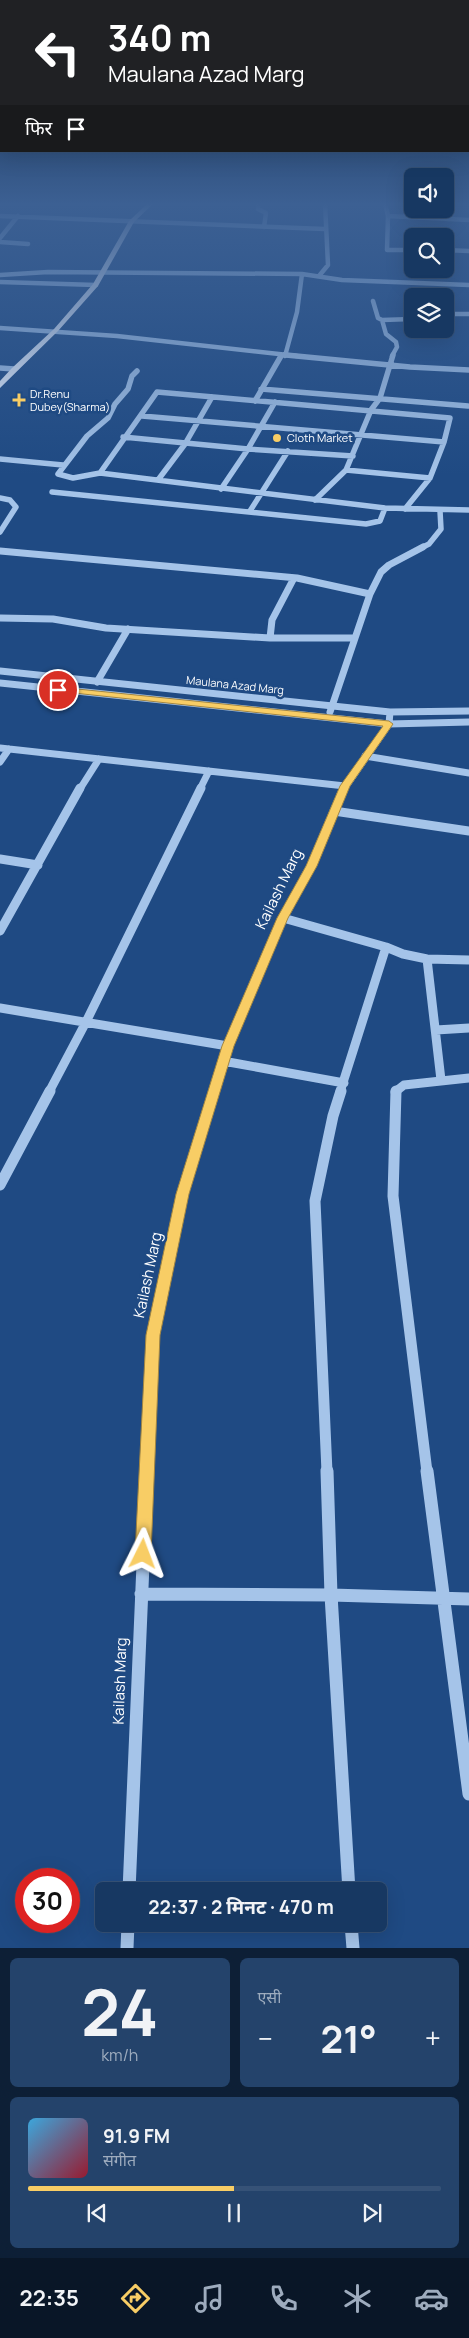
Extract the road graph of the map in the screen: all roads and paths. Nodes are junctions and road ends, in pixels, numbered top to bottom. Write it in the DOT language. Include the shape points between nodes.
graph roads {
  1 [pos="88,294"];
  2 [pos="299,294"];
  3 [pos="373,301"];
  4 [pos="454,314"];
  5 [pos="469,314"];
  6 [pos="404,319"];
  7 [pos="382,320"];
  8 [pos="0,328"];
  9 [pos="56,330"];
  10 [pos="283,356"];
  11 [pos="391,366"];
  12 [pos="0,368"];
  13 [pos="14,369"];
  14 [pos="469,370"];
  15 [pos="137,371"];
  16 [pos="0,386"];
  17 [pos="261,388"];
  18 [pos="212,397"];
  19 [pos="380,398"];
  20 [pos="255,401"];
  21 [pos="275,402"];
  22 [pos="468,406"];
  23 [pos="372,410"];
  24 [pos="142,416"];
  25 [pos="198,421"];
  26 [pos="262,424"];
  27 [pos="362,434"];
  28 [pos="123,437"];
  29 [pos="444,442"];
  30 [pos="185,444"];
  31 [pos="248,449"];
  32 [pos="288,451"];
  33 [pos="353,456"];
  34 [pos="0,459"];
  35 [pos="63,465"];
  36 [pos="346,470"];
  37 [pos="100,473"];
  38 [pos="430,478"];
  39 [pos="158,480"];
  40 [pos="221,489"];
  41 [pos="52,492"];
  42 [pos="262,492"];
  43 [pos="0,498"];
  44 [pos="315,500"];
  45 [pos="385,508"];
  46 [pos="404,508"];
  47 [pos="250,510"];
  48 [pos="469,510"];
  49 [pos="440,511"];
  50 [pos="0,532"];
  51 [pos="0,551"];
  52 [pos="294,578"];
  53 [pos="370,594"];
  54 [pos="0,618"];
  55 [pos="128,629"];
  56 [pos="270,638"];
  57 [pos="356,638"];
  58 [pos="0,671"];
  59 [pos="97,682"];
  60 [pos="0,683"];
  61 [pos="332,707"];
  62 [pos="469,711"];
  63 [pos="328,718"];
  64 [pos="389,718"];
  65 [pos="469,722"];
  66 [pos="0,748"];
  67 [pos="9,749"];
  68 [pos="365,756"];
  69 [pos="99,759"];
  70 [pos="0,762"];
  71 [pos="209,771"];
  72 [pos="469,773"];
  73 [pos="345,786"];
  74 [pos="334,811"];
  75 [pos="469,831"];
  76 [pos="0,859"];
  77 [pos="38,865"];
  78 [pos="283,918"];
  79 [pos="0,931"];
  80 [pos="386,947"];
  81 [pos="427,959"];
  82 [pos="469,960"];
  83 [pos="0,1008"];
  84 [pos="86,1022"];
  85 [pos="469,1028"];
  86 [pos="436,1030"];
  87 [pos="228,1046"];
  88 [pos="223,1061"];
  89 [pos="469,1078"];
  90 [pos="441,1080"];
  91 [pos="344,1083"];
  92 [pos="0,1185"];
  93 [pos="141,1594"];
  94 [pos="331,1595"];
  95 [pos="469,1599"];
  96 [pos="443,1600"];
  97 [pos="469,1794"];
  98 [pos="129,1882"];
  99 [pos="348,1882"];
  100 [pos="128,1932"];
  101 [pos="351,1932"];
  102 [pos="127,1948"];
  103 [pos="352,1948"];
  1 -- 9 [label="main road"];
  2 -- 10 [label="street"];
  3 -- 7 [label="street" via="378,318"];
  4 -- 5 [label="street"];
  6 -- 7 [label="street"];
  7 -- 11 [label="street" via="386,334 397,346"];
  8 -- 9 [label="street"];
  9 -- 10 [label="street"];
  9 -- 13 [label="main road"];
  10 -- 11 [label="street"];
  10 -- 17 [label="street"];
  11 -- 14 [label="street"];
  11 -- 19 [label="street"];
  12 -- 13 [label="street"];
  13 -- 16 [label="main road"];
  15 -- 35 [label="street" via="108,418 87,436"];
  17 -- 19 [label="street"];
  17 -- 20 [label="street"];
  18 -- 20 [label="street"];
  18 -- 24 [label="street" via="157,392"];
  18 -- 25 [label="street"];
  19 -- 22 [label="street"];
  19 -- 23 [label="street"];
  20 -- 21 [label="street"];
  21 -- 23 [label="street"];
  21 -- 26 [label="street"];
  23 -- 27 [label="street"];
  23 -- 29 [label="street" via="450,418"];
  24 -- 25 [label="street"];
  24 -- 28 [label="street"];
  25 -- 26 [label="street"];
  25 -- 30 [label="street"];
  26 -- 27 [label="street"];
  26 -- 31 [label="street"];
  27 -- 29 [label="street"];
  27 -- 33 [label="street"];
  28 -- 30 [label="street"];
  28 -- 37 [label="street"];
  29 -- 38 [label="street"];
  30 -- 31 [label="street"];
  30 -- 39 [label="street"];
  31 -- 32 [label="street"];
  31 -- 40 [label="street"];
  32 -- 33 [label="street"];
  32 -- 42 [label="street"];
  33 -- 36 [label="street"];
  34 -- 35 [label="street"];
  35 -- 37 [label="street" via="58,474 63,477"];
  36 -- 38 [label="street"];
  36 -- 44 [label="street"];
  37 -- 39 [label="street"];
  38 -- 46 [label="street"];
  39 -- 40 [label="street"];
  40 -- 42 [label="street"];
  41 -- 47 [label="street"];
  42 -- 44 [label="street"];
  42 -- 47 [label="street"];
  43 -- 50 [label="street" via="10,500 16,507"];
  44 -- 45 [label="street"];
  45 -- 46 [label="street"];
  45 -- 47 [label="street" via="380,521 366,524"];
  46 -- 49 [label="street"];
  48 -- 49 [label="street"];
  49 -- 53 [label="street" via="441,529 435,537 429,544 381,572"];
  51 -- 52 [label="street"];
  52 -- 53 [label="street"];
  52 -- 56 [label="street" via="272,620"];
  53 -- 57 [label="street"];
  54 -- 55 [label="street" via="53,619"];
  55 -- 56 [label="street"];
  55 -- 59 [label="street"];
  56 -- 57 [label="street"];
  57 -- 61 [label="street"];
  58 -- 59 [label="street, Maulana Azad Marg"];
  59 -- 61 [label="street, Maulana Azad Marg"];
  60 -- 63 [label="street, Maulana Azad Marg"];
  61 -- 63 [label="street"];
  61 -- 64 [label="street, Maulana Azad Marg"];
  62 -- 64 [label="street, Maulana Azad Marg"];
  63 -- 64 [label="street, Maulana Azad Marg"];
  64 -- 65 [label="street, Maulana Azad Marg"];
  64 -- 68 [label="street, Kailash Marg"];
  66 -- 67 [label="street"];
  67 -- 69 [label="street"];
  67 -- 70 [label="street"];
  68 -- 72 [label="street"];
  68 -- 73 [label="street, Kailash Marg"];
  69 -- 71 [label="street"];
  69 -- 77 [label="street"];
  71 -- 73 [label="street"];
  71 -- 84 [label="street"];
  73 -- 74 [label="street, Kailash Marg"];
  74 -- 75 [label="street"];
  74 -- 78 [label="street, Kailash Marg" via="311,866"];
  76 -- 77 [label="street"];
  77 -- 79 [label="street"];
  78 -- 80 [label="street"];
  78 -- 87 [label="street, Kailash Marg"];
  80 -- 81 [label="street"];
  80 -- 91 [label="street"];
  81 -- 82 [label="street"];
  81 -- 86 [label="street"];
  83 -- 84 [label="street"];
  84 -- 87 [label="street"];
  84 -- 92 [label="street"];
  85 -- 86 [label="street"];
  86 -- 90 [label="street"];
  87 -- 88 [label="street, Kailash Marg"];
  88 -- 91 [label="street"];
  88 -- 93 [label="street, Kailash Marg" via="182,1194 153,1335"];
  89 -- 90 [label="street"];
  90 -- 96 [label="street" via="404,1085 395,1092 393,1196"];
  91 -- 94 [label="street" via="332,1116 314,1201"];
  93 -- 94 [label="street"];
  93 -- 98 [label="street, Kailash Marg"];
  94 -- 96 [label="street"];
  94 -- 99 [label="street"];
  95 -- 96 [label="street"];
  96 -- 97 [label="street"];
  100 -- 102 [label="street"];
  101 -- 103 [label="street"];
}
